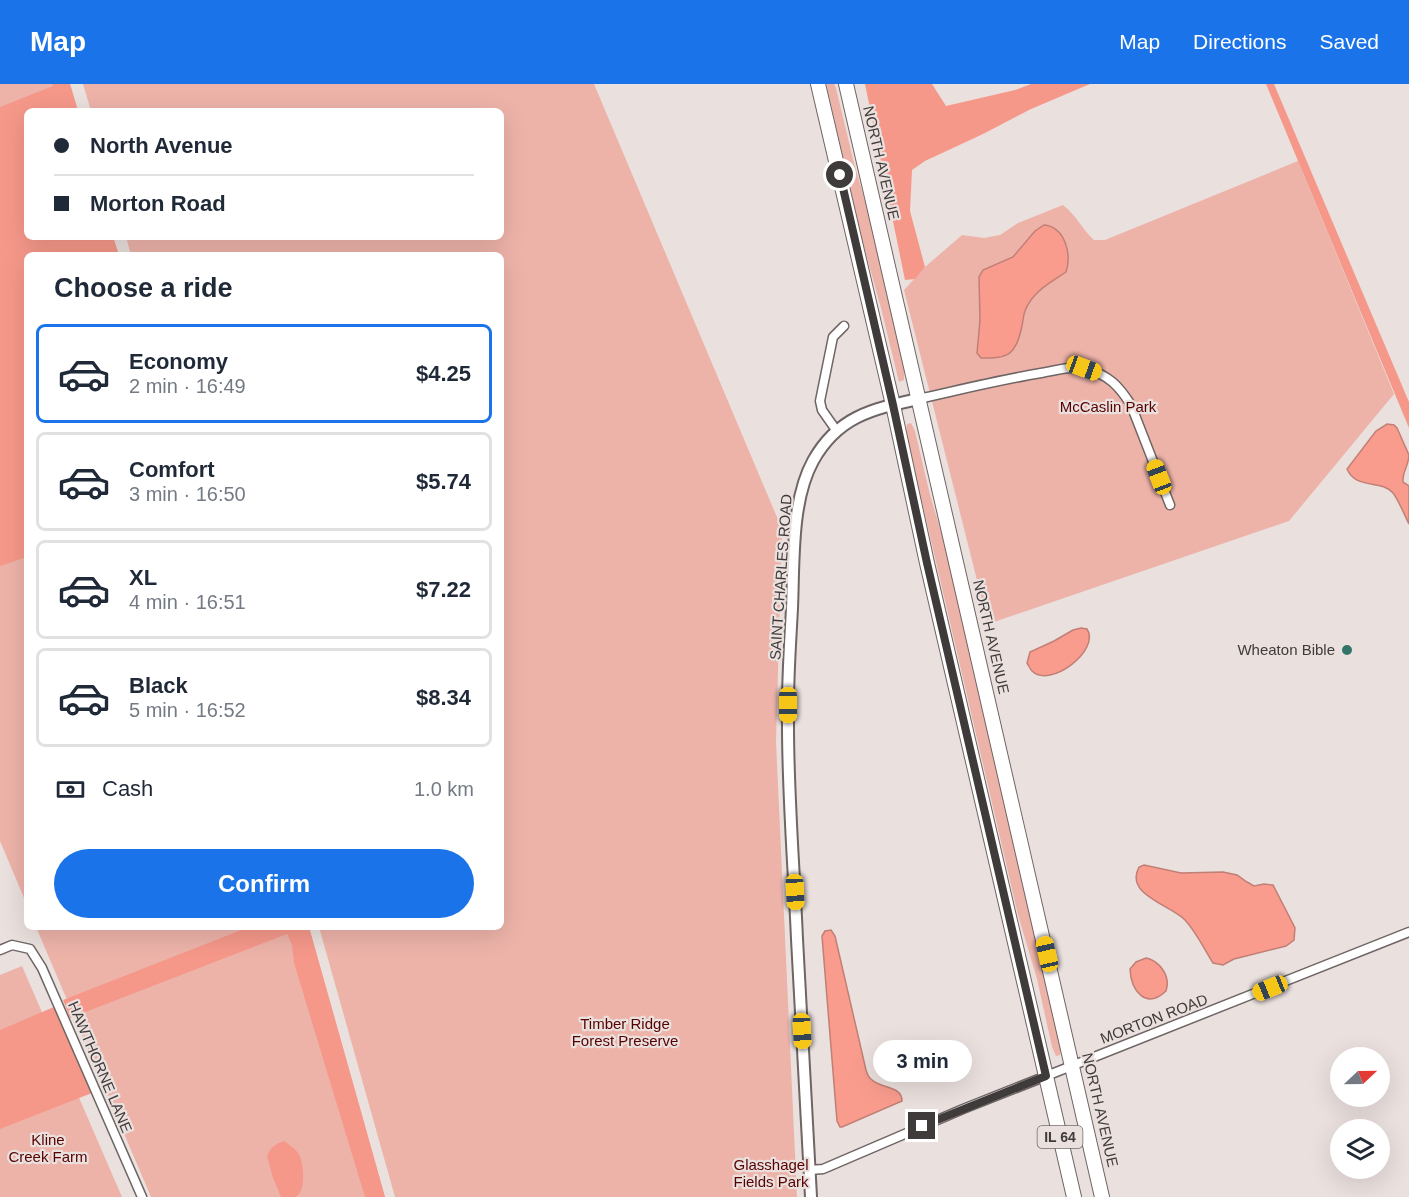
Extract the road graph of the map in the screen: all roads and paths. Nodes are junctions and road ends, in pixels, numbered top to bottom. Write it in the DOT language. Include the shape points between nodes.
graph roads {
  1 [pos="818,84"];
  2 [pos="846,84"];
  3 [pos="844,326"];
  4 [pos="918,399"];
  5 [pos="893,405"];
  6 [pos="836,430"];
  7 [pos="1170,505"];
  8 [pos="1409,932"];
  9 [pos="0,950"];
  10 [pos="1072,1065"];
  11 [pos="1046,1076"];
  12 [pos="810,1170"];
  13 [pos="142,1197"];
  14 [pos="811,1197"];
  15 [pos="1074,1197"];
  16 [pos="1102,1197"];
  1 -- 5 [label="main road, IL 64"];
  2 -- 4 [label="main road, NORTH AVENUE / IL 64"];
  3 -- 6 [label="street" via="833,337 820,401"];
  4 -- 5 [label="street, SAINT CHARLES ROAD"];
  4 -- 7 [label="street, SAINT CHARLES ROAD" via="1057,370 1084,368 1106,376 1131,405"];
  4 -- 10 [label="main road, NORTH AVENUE / IL 64"];
  5 -- 6 [label="street, SAINT CHARLES ROAD"];
  5 -- 11 [label="main road, IL 64"];
  6 -- 12 [label="street, SAINT CHARLES ROAD" via="814,460 800,499 788,694"];
  8 -- 10 [label="street, MORTON ROAD"];
  9 -- 13 [label="street, HAWTHORNE LANE" via="12,945 30,949 42,968"];
  10 -- 11 [label="street, MORTON ROAD"];
  10 -- 16 [label="main road, NORTH AVENUE / IL 64"];
  11 -- 12 [label="street, MORTON ROAD" via="823,1169"];
  11 -- 15 [label="main road, IL 64"];
  12 -- 14 [label="street, SAINT CHARLES ROAD"];
}
